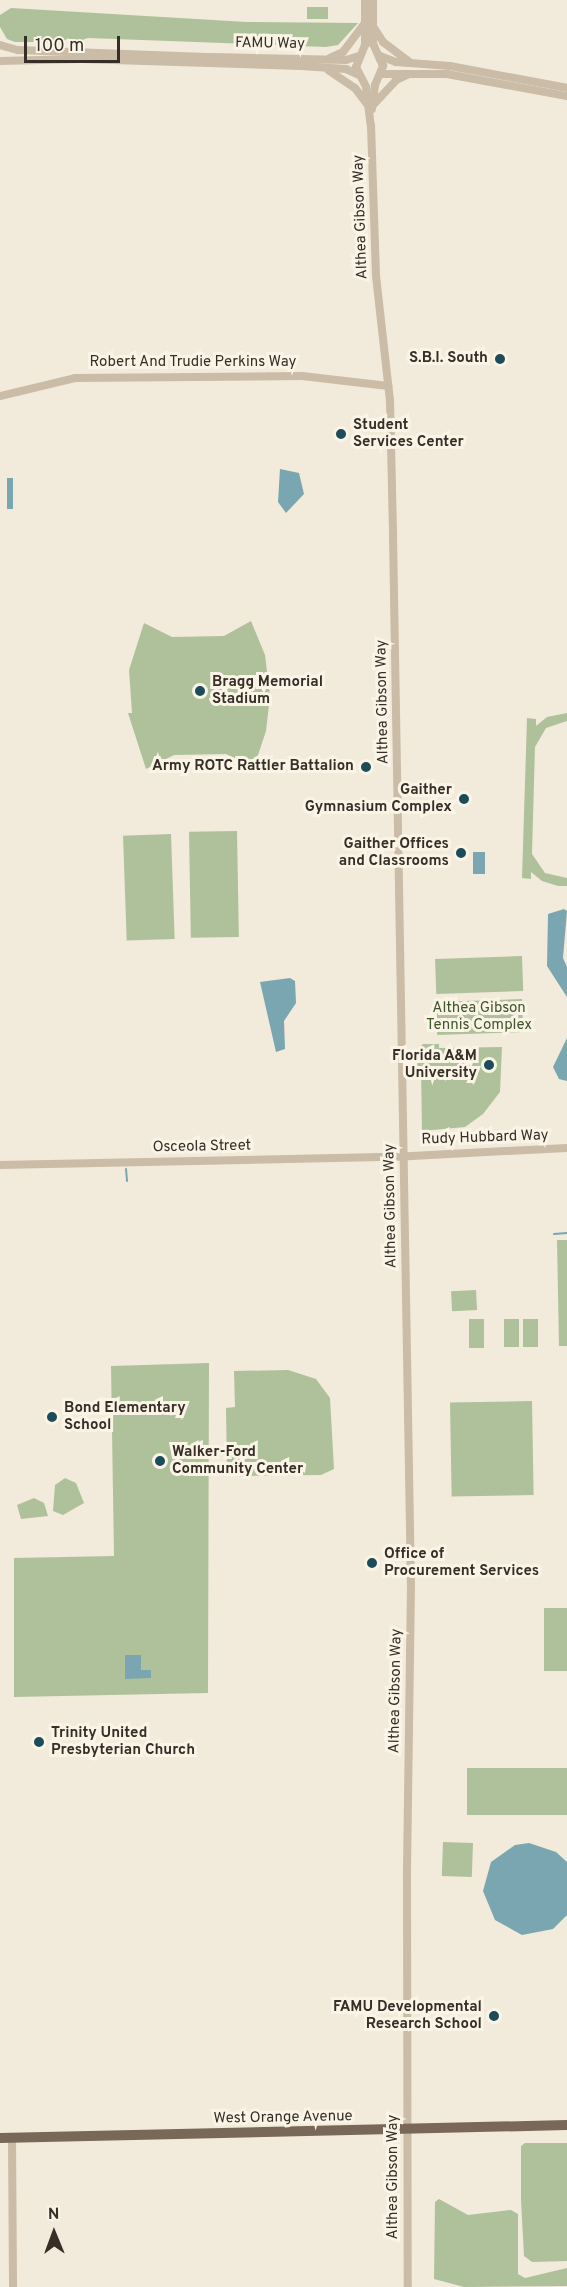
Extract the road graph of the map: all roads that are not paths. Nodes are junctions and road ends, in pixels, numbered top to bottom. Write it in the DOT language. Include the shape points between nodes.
graph roads {
  1 [pos="365,0"];
  2 [pos="372,0"];
  3 [pos="369,22"];
  4 [pos="0,46"];
  5 [pos="360,56"];
  6 [pos="379,56"];
  7 [pos="324,59"];
  8 [pos="0,61"];
  9 [pos="318,67"];
  10 [pos="416,68"];
  11 [pos="380,75"];
  12 [pos="360,76"];
  13 [pos="567,88"];
  14 [pos="567,96"];
  15 [pos="371,107"];
  16 [pos="388,386"];
  17 [pos="0,396"];
  18 [pos="567,1148"];
  19 [pos="405,1155"];
  20 [pos="0,1165"];
  21 [pos="567,2125"];
  22 [pos="408,2129"];
  23 [pos="0,2138"];
  24 [pos="12,2138"];
  25 [pos="13,2287"];
  26 [pos="408,2287"];
  1 -- 3 [label="street"];
  2 -- 3 [label="street"];
  3 -- 5 [label="street"];
  3 -- 6 [label="street"];
  3 -- 7 [label="street" via="343,52"];
  3 -- 10 [label="street" via="385,44"];
  4 -- 7 [label="street, FAMU Way" via="18,50"];
  4 -- 8 [label="street, FAMU Way"];
  5 -- 6 [label="street, FAMU Way" via="369,52"];
  5 -- 7 [label="street, FAMU Way"];
  5 -- 12 [label="street" via="356,65"];
  6 -- 10 [label="street, FAMU Way"];
  6 -- 11 [label="street" via="383,64"];
  8 -- 9 [label="street, FAMU Way" via="93,59"];
  9 -- 12 [label="street, FAMU Way"];
  9 -- 15 [label="street" via="341,76"];
  10 -- 11 [label="street, FAMU Way"];
  10 -- 13 [label="street, FAMU Way" via="462,68"];
  10 -- 14 [label="street, FAMU Way"];
  10 -- 15 [label="street" via="396,80"];
  11 -- 12 [label="street, FAMU Way" via="370,80"];
  11 -- 15 [label="street, Althea Gibson Way"];
  12 -- 15 [label="street, Althea Gibson Way"];
  15 -- 16 [label="street, Althea Gibson Way" via="376,276"];
  16 -- 17 [label="street, Robert And Trudie Perkins Way" via="302,376 75,378"];
  16 -- 19 [label="street, Althea Gibson Way"];
  18 -- 19 [label="street, Rudy Hubbard Way"];
  19 -- 20 [label="street, Osceola Street"];
  19 -- 22 [label="street, Althea Gibson Way" via="411,1584"];
  21 -- 22 [label="main road, West Orange Avenue"];
  22 -- 24 [label="main road, West Orange Avenue"];
  22 -- 26 [label="street, Althea Gibson Way"];
  23 -- 24 [label="main road, West Orange Avenue"];
  24 -- 25 [label="street"];
}
